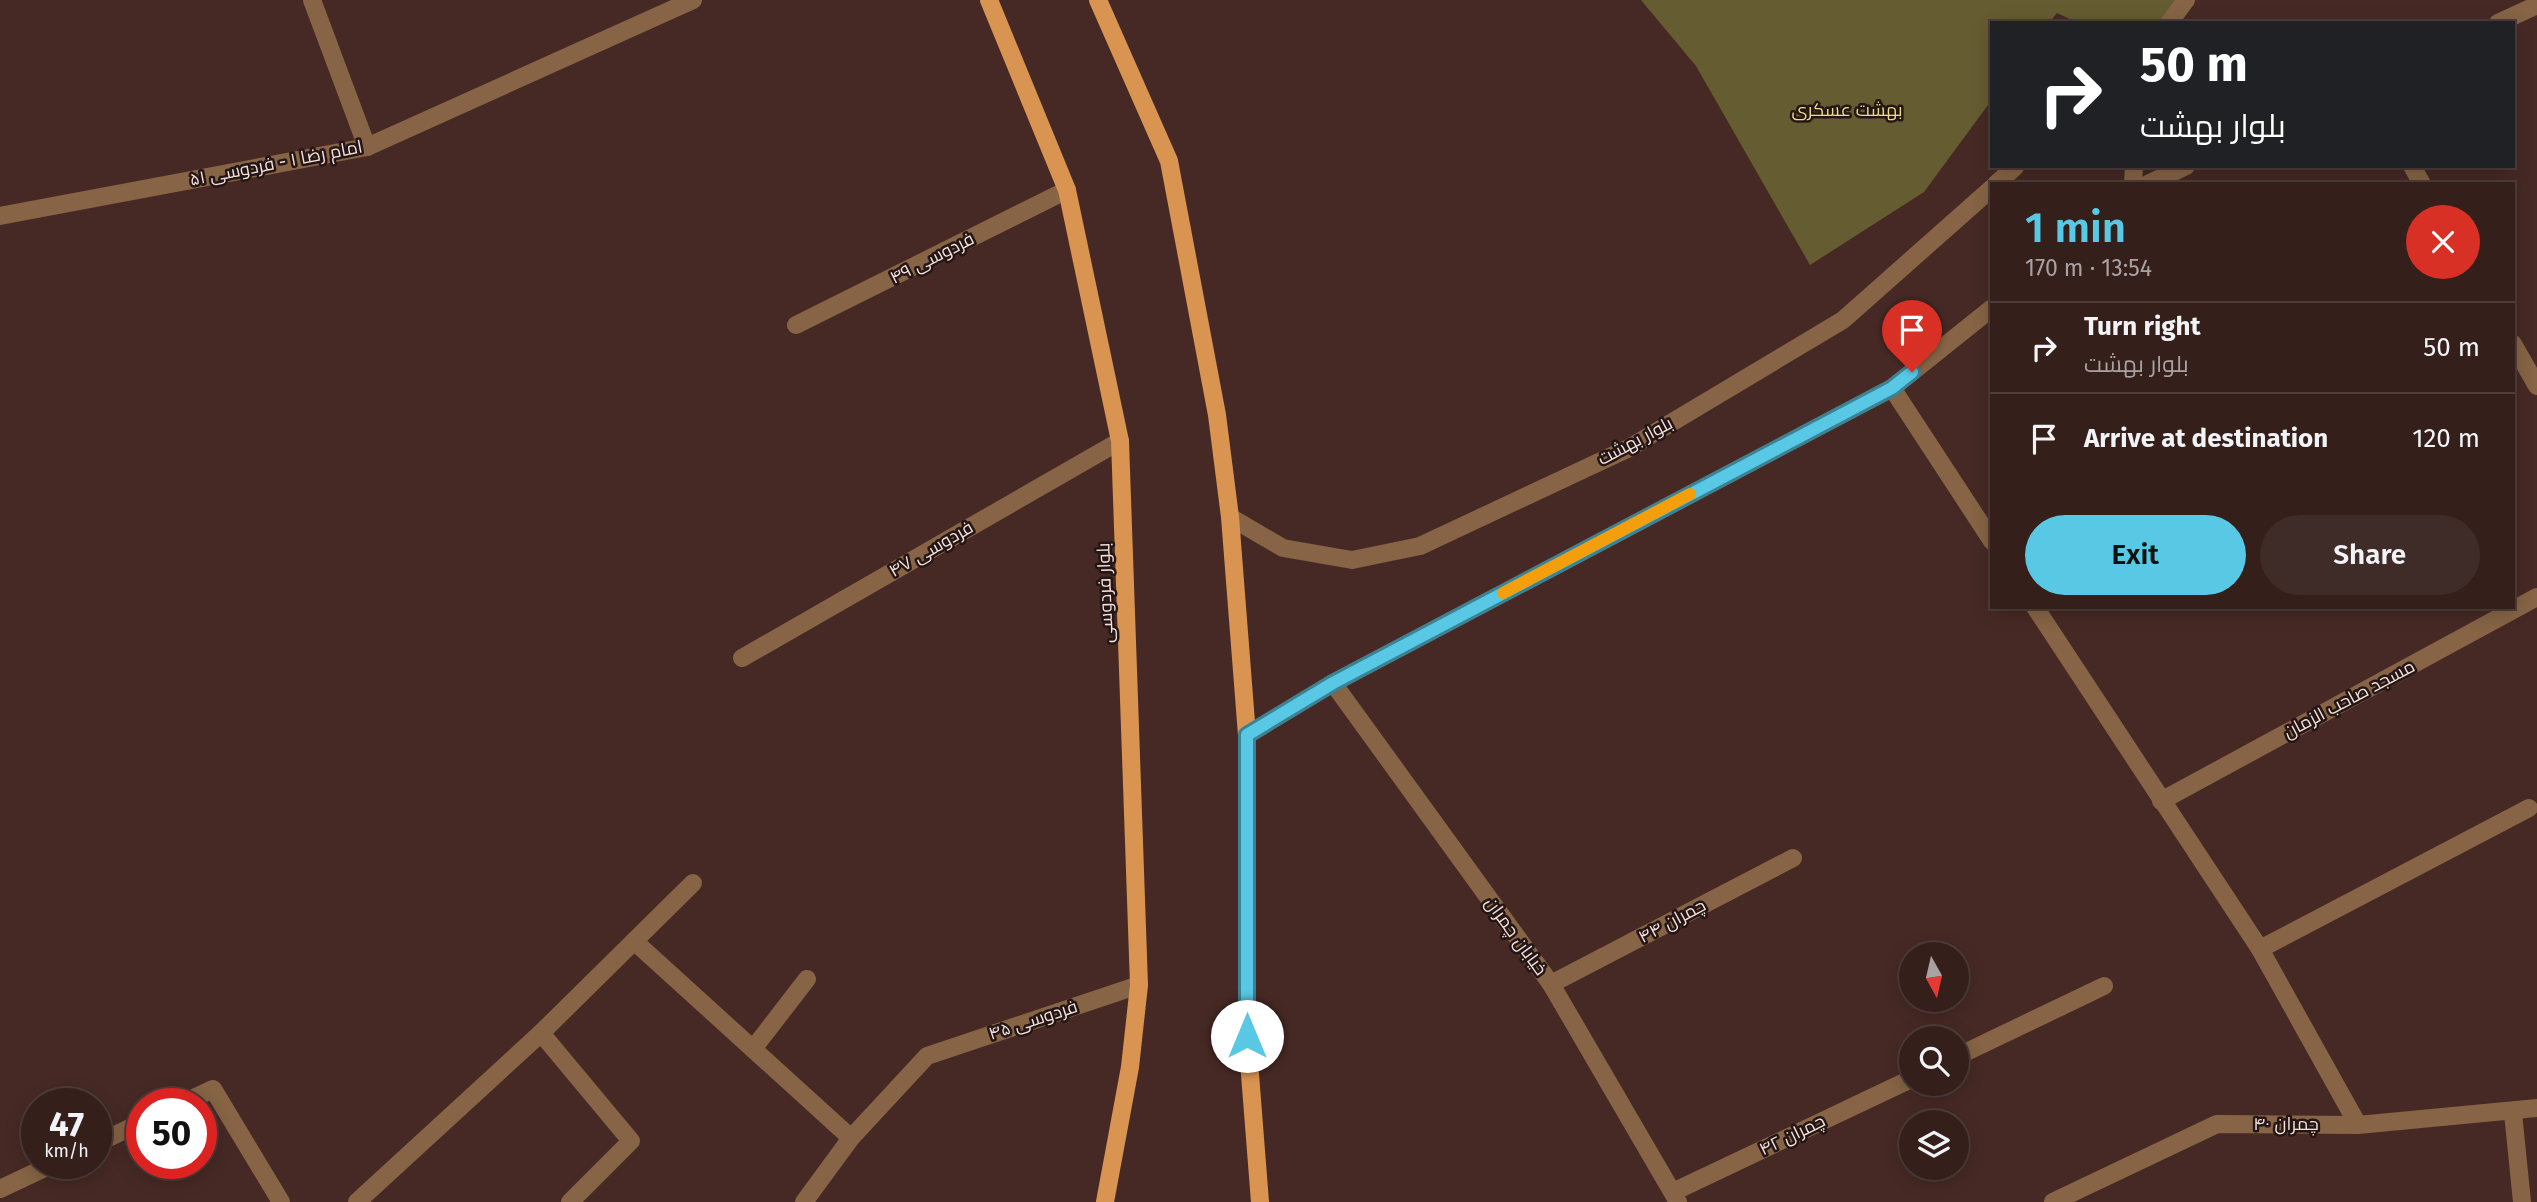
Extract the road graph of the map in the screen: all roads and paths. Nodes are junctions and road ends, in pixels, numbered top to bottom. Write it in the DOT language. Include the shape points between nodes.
graph roads {
  1 [pos="312,0"];
  2 [pos="693,0"];
  3 [pos="989,0"];
  4 [pos="1098,0"];
  5 [pos="2186,0"];
  6 [pos="2537,5"];
  7 [pos="2170,21"];
  8 [pos="2502,21"];
  9 [pos="367,147"];
  10 [pos="2014,168"];
  11 [pos="2182,168"];
  12 [pos="1998,182"];
  13 [pos="2152,182"];
  14 [pos="1068,190"];
  15 [pos="1990,190"];
  16 [pos="0,216"];
  17 [pos="1990,310"];
  18 [pos="796,325"];
  19 [pos="2515,348"];
  20 [pos="2537,386"];
  21 [pos="1892,388"];
  22 [pos="1120,441"];
  23 [pos="1230,517"];
  24 [pos="1990,538"];
  25 [pos="2537,597"];
  26 [pos="2036,609"];
  27 [pos="2515,609"];
  28 [pos="2515,609"];
  29 [pos="742,657"];
  30 [pos="1333,683"];
  31 [pos="1247,735"];
  32 [pos="2161,801"];
  33 [pos="2529,808"];
  34 [pos="1793,858"];
  35 [pos="693,883"];
  36 [pos="634,941"];
  37 [pos="2260,949"];
  38 [pos="807,979"];
  39 [pos="1139,985"];
  40 [pos="1551,985"];
  41 [pos="2104,986"];
  42 [pos="541,1033"];
  43 [pos="754,1049"];
  44 [pos="1969,1051"];
  45 [pos="1899,1085"];
  46 [pos="217,1096"];
  47 [pos="2537,1108"];
  48 [pos="2514,1113"];
  49 [pos="2358,1125"];
  50 [pos="851,1138"];
  51 [pos="21,1179"];
  52 [pos="0,1189"];
  53 [pos="1676,1197"];
  54 [pos="281,1202"];
  55 [pos="357,1202"];
  56 [pos="570,1202"];
  57 [pos="804,1202"];
  58 [pos="1105,1202"];
  59 [pos="1260,1202"];
  60 [pos="2053,1202"];
  61 [pos="2522,1202"];
  1 -- 9 [label="street"];
  2 -- 9 [label="street, امام رضا ۱ - فردوسی ۵۱"];
  3 -- 14 [label="main road, بلوار فردوسی"];
  4 -- 23 [label="main road" via="1169,161 1217,415"];
  5 -- 7 [label="street"];
  6 -- 8 [label="street"];
  9 -- 16 [label="street, امام رضا ۱ - فردوسی ۵۱"];
  10 -- 12 [label="street"];
  11 -- 13 [label="street"];
  14 -- 18 [label="street, فردوسی ۴۹"];
  14 -- 22 [label="main road, بلوار فردوسی"];
  15 -- 23 [label="street, بلوار بهشت" via="1843,320 1629,448 1420,546 1352,560 1283,548"];
  17 -- 21 [label="street"];
  19 -- 20 [label="street"];
  21 -- 24 [label="street"];
  21 -- 30 [label="street"];
  22 -- 29 [label="street, فردوسی ۴۷"];
  22 -- 39 [label="main road, بلوار فردوسی"];
  23 -- 31 [label="main road"];
  25 -- 28 [label="street, مسجد صاحب الزمان"];
  26 -- 32 [label="street"];
  27 -- 32 [label="street, مسجد صاحب الزمان"];
  30 -- 31 [label="street"];
  30 -- 40 [label="street, خیابان چمران"];
  31 -- 59 [label="main road" via="1247,1036"];
  32 -- 37 [label="street"];
  33 -- 37 [label="street"];
  34 -- 40 [label="street, چمران ۴۴"];
  35 -- 36 [label="street"];
  36 -- 42 [label="street"];
  36 -- 43 [label="street"];
  37 -- 49 [label="street"];
  38 -- 43 [label="street"];
  39 -- 50 [label="street, فردوسی ۴۵" via="927,1056"];
  39 -- 58 [label="main road, بلوار فردوسی" via="1130,1067"];
  40 -- 53 [label="street, خیابان چمران"];
  41 -- 44 [label="street"];
  42 -- 55 [label="street"];
  42 -- 56 [label="street" via="631,1141"];
  43 -- 50 [label="street"];
  45 -- 53 [label="street, چمران ۴۲"];
  46 -- 54 [label="street"];
  47 -- 48 [label="street, چمران ۴۰"];
  48 -- 49 [label="street, چمران ۴۰"];
  48 -- 61 [label="street"];
  49 -- 60 [label="street, چمران ۴۰" via="2217,1124"];
  50 -- 57 [label="street"];
  51 -- 52 [label="street"];
}
